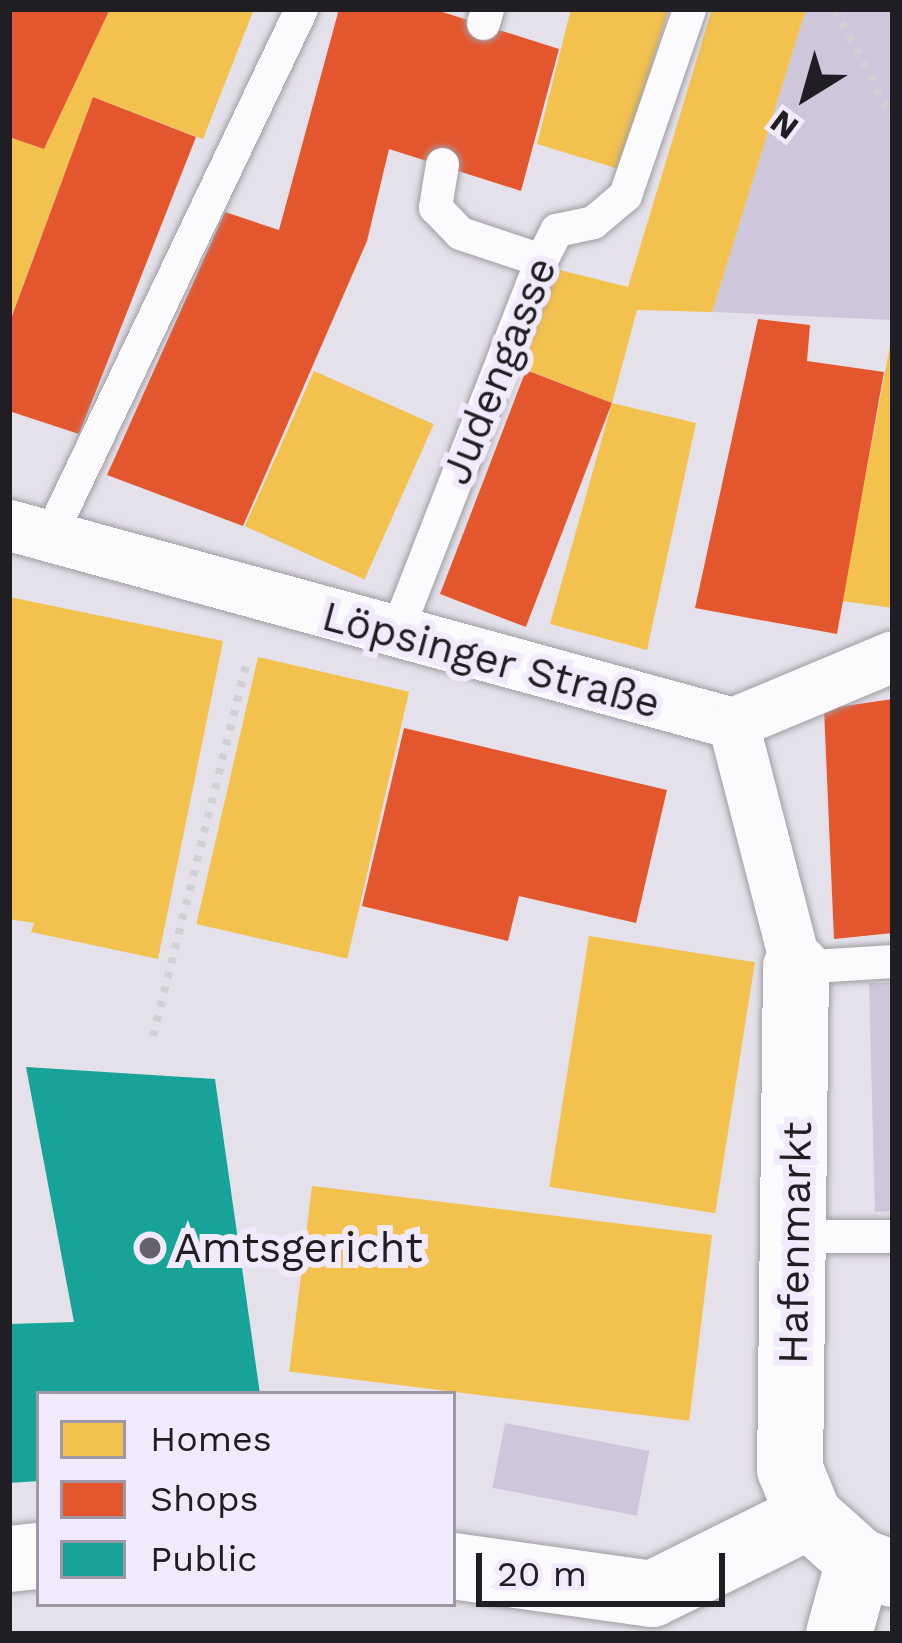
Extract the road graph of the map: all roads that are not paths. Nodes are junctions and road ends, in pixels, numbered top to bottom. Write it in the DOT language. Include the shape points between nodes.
graph roads {
  1 [pos="301,9"];
  2 [pos="689,9"];
  3 [pos="442,164"];
  4 [pos="541,260"];
  5 [pos="29,531"];
  6 [pos="395,635"];
  7 [pos="893,656"];
  8 [pos="733,723"];
  9 [pos="893,961"];
  10 [pos="796,967"];
  11 [pos="798,1236"];
  12 [pos="893,1236"];
  13 [pos="808,1516"];
  14 [pos="456,1566"];
  15 [pos="876,1568"];
  16 [pos="839,1634"];
  1 -- 5 [label="lane"];
  2 -- 4 [label="lane, Judengasse" via="625,195 593,222 556,230"];
  3 -- 4 [label="lane" via="435,207 460,233"];
  4 -- 6 [label="lane, Judengasse"];
  5 -- 6 [label="street, Löpsinger Straße"];
  6 -- 8 [label="street, Löpsinger Straße"];
  7 -- 8 [label="street"];
  8 -- 10 [label="street"];
  9 -- 10 [label="lane"];
  10 -- 11 [label="street, Hafenmarkt"];
  11 -- 12 [label="lane"];
  11 -- 13 [label="street, Hafenmarkt" via="790,1469"];
  13 -- 14 [label="street" via="652,1594"];
  13 -- 15 [label="street"];
  15 -- 16 [label="street"];
}
